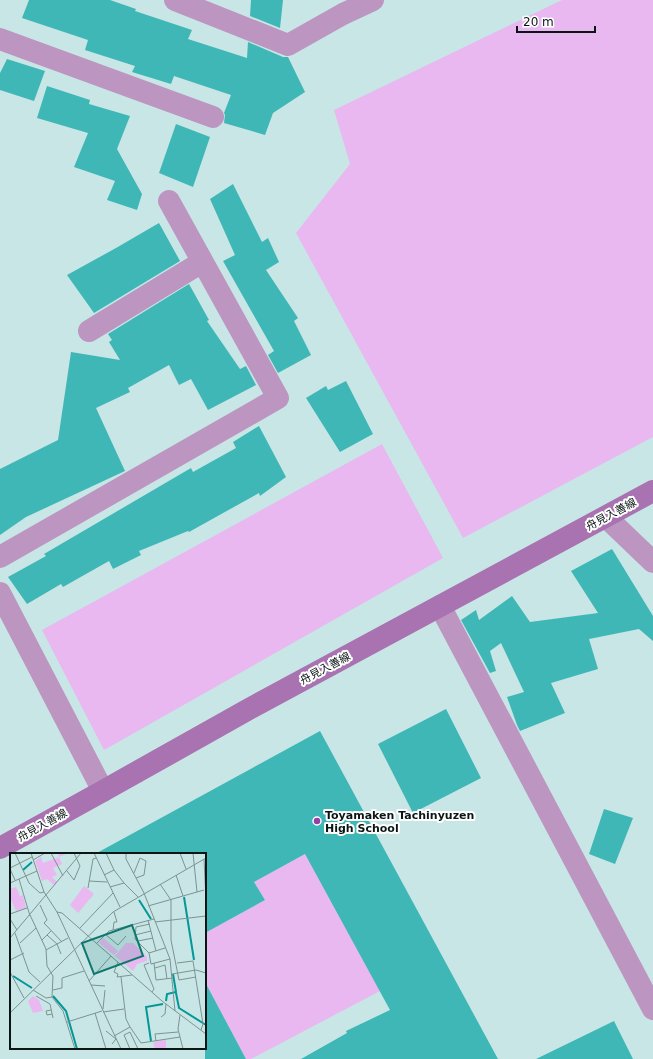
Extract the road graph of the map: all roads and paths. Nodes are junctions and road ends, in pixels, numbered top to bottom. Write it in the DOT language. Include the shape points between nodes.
graph roads {
  1 [pos="175,0"];
  2 [pos="372,0"];
  3 [pos="202,5"];
  4 [pos="344,7"];
  5 [pos="0,39"];
  6 [pos="213,117"];
  7 [pos="169,201"];
  8 [pos="202,262"];
  9 [pos="89,331"];
  10 [pos="653,491"];
  11 [pos="606,517"];
  12 [pos="0,557"];
  13 [pos="653,562"];
  14 [pos="0,593"];
  15 [pos="440,606"];
  16 [pos="103,791"];
  17 [pos="0,848"];
  18 [pos="653,1009"];
  1 -- 3 [label="street"];
  2 -- 4 [label="street"];
  3 -- 4 [label="street" via="288,45"];
  5 -- 6 [label="street"];
  7 -- 8 [label="street"];
  8 -- 9 [label="street"];
  8 -- 12 [label="street" via="278,398"];
  10 -- 11 [label="main road, 舟見入善線"];
  11 -- 13 [label="street"];
  11 -- 15 [label="main road, 舟見入善線"];
  14 -- 16 [label="street"];
  15 -- 16 [label="main road, 舟見入善線"];
  15 -- 18 [label="street"];
  16 -- 17 [label="main road, 舟見入善線"];
}
